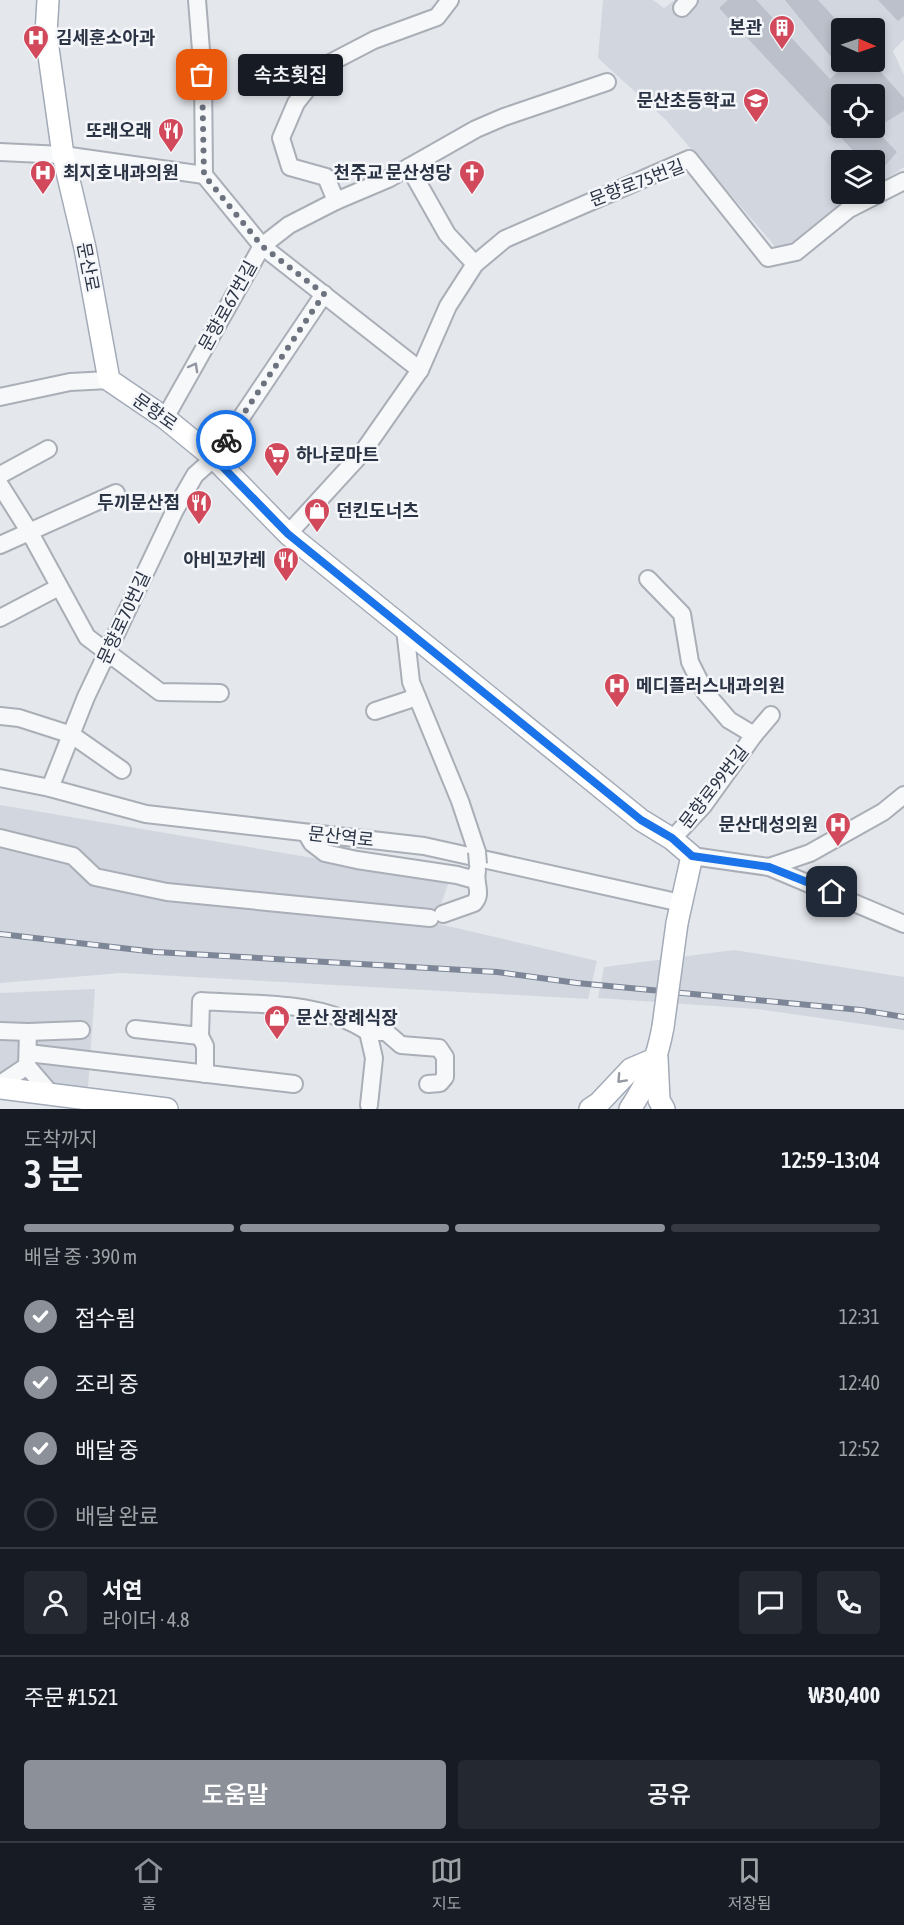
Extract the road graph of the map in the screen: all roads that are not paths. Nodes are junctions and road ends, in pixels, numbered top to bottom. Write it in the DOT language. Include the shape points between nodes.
graph roads {
  1 [pos="48,0"];
  2 [pos="197,0"];
  3 [pos="450,0"];
  4 [pos="607,82"];
  5 [pos="0,152"];
  6 [pos="63,155"];
  7 [pos="409,168"];
  8 [pos="204,175"];
  9 [pos="904,181"];
  10 [pos="336,201"];
  11 [pos="262,246"];
  12 [pos="475,264"];
  13 [pos="324,294"];
  14 [pos="420,370"];
  15 [pos="109,381"];
  16 [pos="0,397"];
  17 [pos="165,418"];
  18 [pos="48,449"];
  19 [pos="214,458"];
  20 [pos="0,475"];
  21 [pos="0,485"];
  22 [pos="116,493"];
  23 [pos="29,531"];
  24 [pos="288,534"];
  25 [pos="0,544"];
  26 [pos="648,579"];
  27 [pos="59,587"];
  28 [pos="0,618"];
  29 [pos="405,629"];
  30 [pos="107,654"];
  31 [pos="220,693"];
  32 [pos="417,697"];
  33 [pos="375,711"];
  34 [pos="771,715"];
  35 [pos="0,716"];
  36 [pos="72,735"];
  37 [pos="754,735"];
  38 [pos="122,771"];
  39 [pos="0,778"];
  40 [pos="50,788"];
  41 [pos="904,795"];
  42 [pos="883,812"];
  43 [pos="904,814"];
  44 [pos="306,833"];
  45 [pos="0,838"];
  46 [pos="672,838"];
  47 [pos="692,856"];
  48 [pos="477,866"];
  49 [pos="769,867"];
  50 [pos="679,913"];
  51 [pos="904,924"];
  52 [pos="135,1029"];
  53 [pos="81,1030"];
  54 [pos="0,1031"];
  55 [pos="28,1032"];
  56 [pos="368,1032"];
  57 [pos="200,1036"];
  58 [pos="657,1058"];
  59 [pos="28,1060"];
  60 [pos="205,1074"];
  61 [pos="294,1084"];
  62 [pos="428,1084"];
  63 [pos="0,1086"];
  64 [pos="51,1094"];
  65 [pos="369,1105"];
  66 [pos="167,1109"];
  67 [pos="590,1109"];
  68 [pos="630,1109"];
  69 [pos="664,1109"];
  1 -- 6 [label="main road, 문산로" via="45,34"];
  2 -- 8 [label="street"];
  3 -- 10 [label="street" via="437,17 374,40 326,65 296,103 281,138 290,167 326,177"];
  4 -- 7 [label="street, 문향로67번길" via="504,117"];
  5 -- 6 [label="street"];
  6 -- 8 [label="street"];
  6 -- 15 [label="main road, 문산로" via="85,248"];
  7 -- 10 [label="street, 문향로67번길"];
  7 -- 12 [label="street" via="447,234"];
  8 -- 11 [label="street"];
  9 -- 12 [label="street, 문향로75번길" via="849,209 796,252 768,258 733,203 689,159 504,239"];
  10 -- 11 [label="street, 문향로67번길" via="289,225"];
  11 -- 13 [label="street"];
  17 -- 11 [label="street, 문향로67번길, one-way"];
  12 -- 14 [label="street, 문향로75번길" via="448,306"];
  13 -- 14 [label="street"];
  13 -- 19 [label="street, 문향로70번길"];
  14 -- 24 [label="street, 문향로75번길" via="362,453"];
  15 -- 16 [label="street" via="70,382"];
  15 -- 17 [label="main road, 문향로"];
  17 -- 19 [label="main road, 문향로"];
  18 -- 20 [label="street"];
  19 -- 24 [label="main road, 문향로"];
  19 -- 30 [label="street, 문향로70번길" via="195,475 175,510"];
  21 -- 23 [label="street"];
  22 -- 23 [label="street"];
  23 -- 25 [label="street"];
  23 -- 27 [label="street"];
  24 -- 29 [label="main road, 문향로"];
  26 -- 37 [label="street, 문향로99번길" via="682,614 690,662 705,692 729,720"];
  27 -- 28 [label="street"];
  27 -- 30 [label="street" via="87,637"];
  29 -- 32 [label="street" via="411,682"];
  29 -- 46 [label="main road, 문향로" via="641,820"];
  30 -- 31 [label="street" via="160,692"];
  30 -- 36 [label="street, 문향로70번길"];
  32 -- 33 [label="street"];
  32 -- 48 [label="street" via="460,801"];
  34 -- 37 [label="street, 문향로99번길"];
  35 -- 36 [label="street"];
  36 -- 38 [label="street"];
  36 -- 40 [label="street, 문향로70번길"];
  37 -- 46 [label="street, 문향로99번길" via="703,806"];
  39 -- 40 [label="street, 문산역로"];
  40 -- 44 [label="street, 문산역로" via="146,814"];
  41 -- 42 [label="street"];
  42 -- 43 [label="street"];
  42 -- 49 [label="street" via="810,853"];
  44 -- 48 [label="street" via="325,853 357,860 457,875"];
  44 -- 50 [label="street, 문산역로" via="424,846"];
  45 -- 48 [label="street" via="73,856 95,877 167,892 436,916 474,903 479,893"];
  46 -- 47 [label="main road, 문향로"];
  47 -- 49 [label="street"];
  47 -- 50 [label="main road"];
  49 -- 51 [label="street"];
  50 -- 58 [label="main road, bridge"];
  52 -- 57 [label="street"];
  53 -- 55 [label="street"];
  54 -- 55 [label="street"];
  55 -- 59 [label="street"];
  56 -- 57 [label="street" via="333,1014 304,1008 201,1001"];
  56 -- 62 [label="street" via="386,1032 401,1045 439,1048 445,1057 445,1077 440,1083"];
  56 -- 65 [label="street" via="374,1058"];
  57 -- 60 [label="street" via="205,1046"];
  58 -- 67 [label="main road, one-way" via="631,1069"];
  58 -- 68 [label="main road"];
  58 -- 69 [label="main road" via="659,1100"];
  59 -- 60 [label="street"];
  59 -- 63 [label="street"];
  59 -- 64 [label="street"];
  60 -- 61 [label="street"];
  63 -- 64 [label="main road"];
  64 -- 66 [label="main road"];
}
